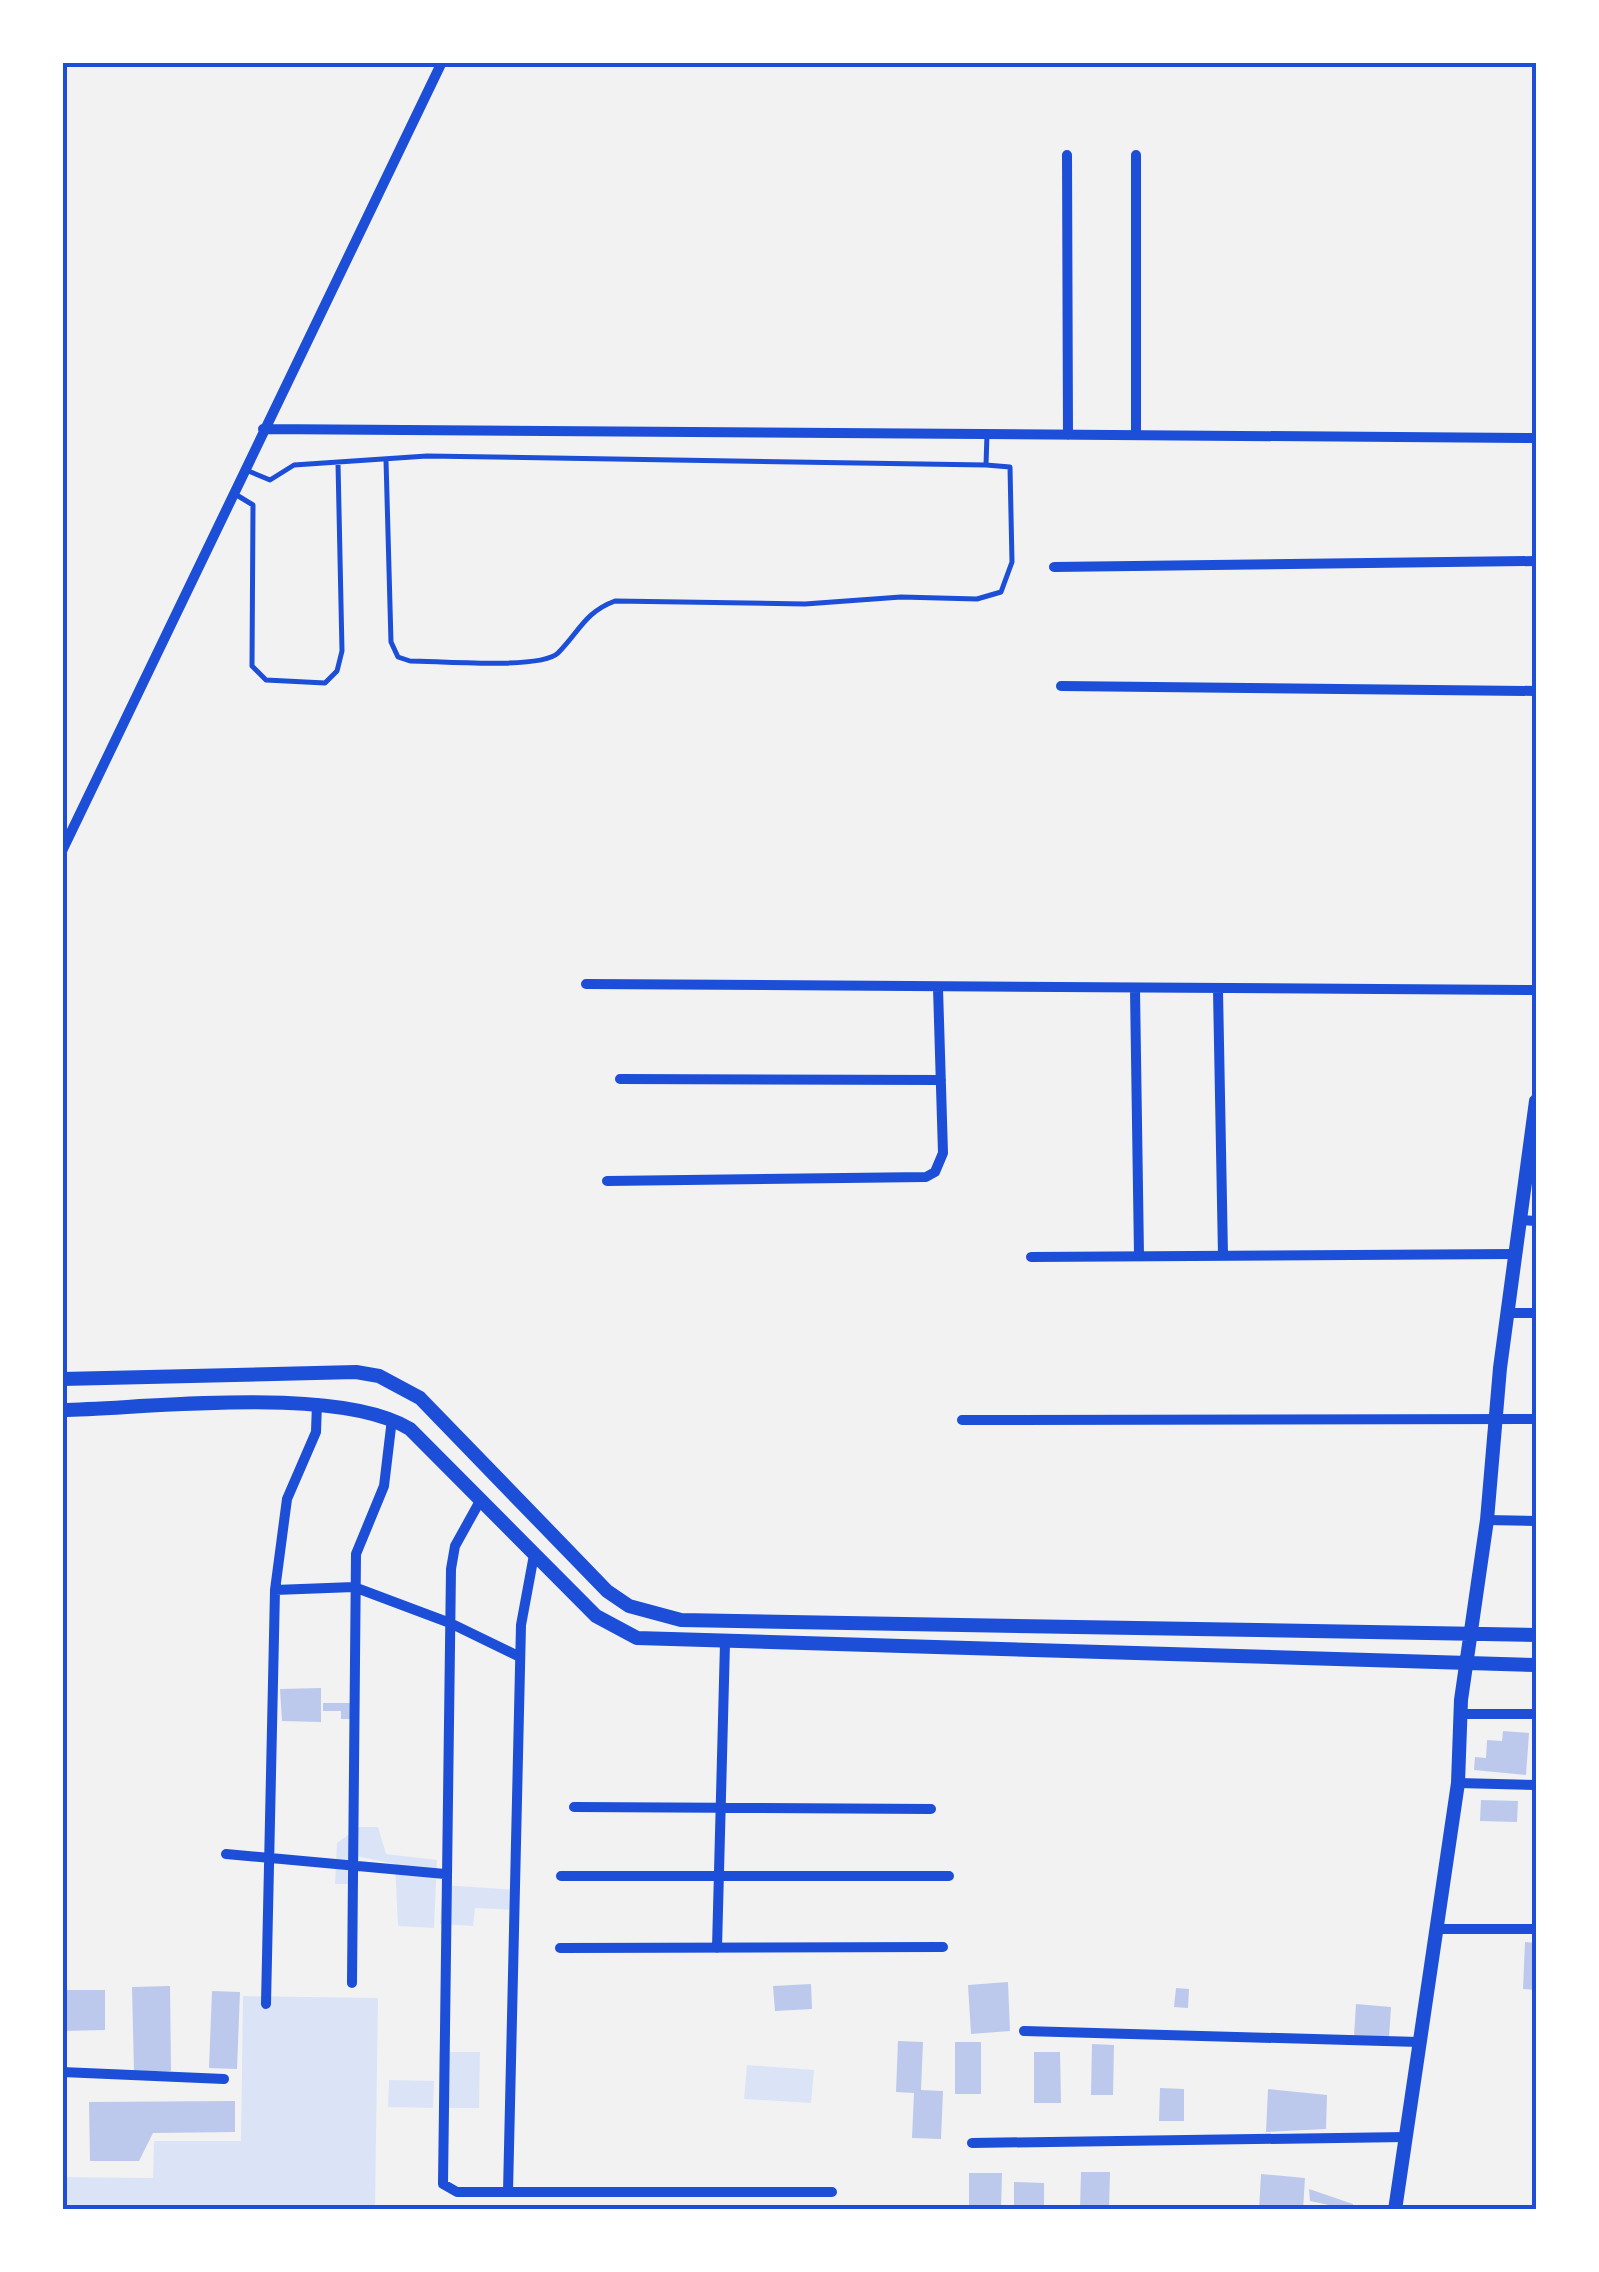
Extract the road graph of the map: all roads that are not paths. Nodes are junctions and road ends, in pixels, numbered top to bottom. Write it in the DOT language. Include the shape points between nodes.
graph roads {
  1 [pos="442,62"];
  2 [pos="1066,155"];
  3 [pos="1136,155"];
  4 [pos="263,429"];
  5 [pos="987,434"];
  6 [pos="1068,435"];
  7 [pos="1136,435"];
  8 [pos="1536,438"];
  9 [pos="386,460"];
  10 [pos="338,463"];
  11 [pos="986,465"];
  12 [pos="244,468"];
  13 [pos="232,493"];
  14 [pos="1536,561"];
  15 [pos="1054,567"];
  16 [pos="1062,686"];
  17 [pos="1536,691"];
  18 [pos="62,851"];
  19 [pos="586,984"];
  20 [pos="938,988"];
  21 [pos="1135,990"];
  22 [pos="1218,990"];
  23 [pos="1536,990"];
  24 [pos="620,1079"];
  25 [pos="941,1080"];
  26 [pos="1536,1101"];
  27 [pos="1534,1136"];
  28 [pos="607,1181"];
  29 [pos="1520,1220"];
  30 [pos="1536,1221"];
  31 [pos="1514,1254"];
  32 [pos="1139,1255"];
  33 [pos="1223,1255"];
  34 [pos="1031,1257"];
  35 [pos="1507,1313"];
  36 [pos="1536,1313"];
  37 [pos="62,1379"];
  38 [pos="317,1404"];
  39 [pos="62,1410"];
  40 [pos="392,1418"];
  41 [pos="1495,1419"];
  42 [pos="1536,1419"];
  43 [pos="962,1420"];
  44 [pos="480,1501"];
  45 [pos="1488,1520"];
  46 [pos="1536,1521"];
  47 [pos="534,1555"];
  48 [pos="354,1587"];
  49 [pos="275,1590"];
  50 [pos="450,1623"];
  51 [pos="1470,1635"];
  52 [pos="1536,1635"];
  53 [pos="725,1643"];
  54 [pos="520,1657"];
  55 [pos="1467,1664"];
  56 [pos="1536,1664"];
  57 [pos="1461,1714"];
  58 [pos="1536,1714"];
  59 [pos="1458,1783"];
  60 [pos="1536,1784"];
  61 [pos="574,1807"];
  62 [pos="720,1808"];
  63 [pos="931,1809"];
  64 [pos="226,1854"];
  65 [pos="269,1855"];
  66 [pos="352,1865"];
  67 [pos="445,1874"];
  68 [pos="718,1875"];
  69 [pos="561,1876"];
  70 [pos="949,1876"];
  71 [pos="1436,1929"];
  72 [pos="1536,1929"];
  73 [pos="943,1947"];
  74 [pos="560,1948"];
  75 [pos="717,1948"];
  76 [pos="352,1983"];
  77 [pos="266,2004"];
  78 [pos="1024,2031"];
  79 [pos="1419,2042"];
  80 [pos="62,2072"];
  81 [pos="224,2079"];
  82 [pos="1406,2136"];
  83 [pos="972,2143"];
  84 [pos="508,2192"];
  85 [pos="832,2192"];
  86 [pos="1396,2210"];
  1 -- 4 [label="street"];
  2 -- 6 [label="street"];
  3 -- 7 [label="street"];
  4 -- 5 [label="street"];
  4 -- 12 [label="street"];
  5 -- 6 [label="street"];
  5 -- 11 [label="lane"];
  6 -- 7 [label="street"];
  7 -- 8 [label="street"];
  9 -- 10 [label="lane"];
  9 -- 11 [label="lane"];
  9 -- 11 [label="lane" via="392,642 398,656 536,662 556,655 594,608 614,601 805,604 977,600 1002,592 1012,562 1010,467"];
  10 -- 12 [label="lane" via="294,466 270,480"];
  10 -- 13 [label="lane" via="342,651 325,683 266,680 252,666 253,505"];
  12 -- 13 [label="street"];
  13 -- 18 [label="street"];
  14 -- 15 [label="street"];
  16 -- 17 [label="street"];
  19 -- 20 [label="street"];
  20 -- 21 [label="street"];
  20 -- 25 [label="street"];
  21 -- 22 [label="street"];
  21 -- 32 [label="street"];
  22 -- 23 [label="street"];
  22 -- 33 [label="street"];
  24 -- 25 [label="street"];
  25 -- 28 [label="street" via="942,1163 926,1178"];
  26 -- 27 [label="street"];
  27 -- 29 [label="street"];
  29 -- 30 [label="street"];
  29 -- 31 [label="street"];
  31 -- 33 [label="street"];
  31 -- 35 [label="street"];
  32 -- 33 [label="street"];
  32 -- 34 [label="street"];
  35 -- 36 [label="street"];
  35 -- 41 [label="street"];
  37 -- 51 [label="street" via="379,1376 420,1398 607,1592 681,1620"];
  38 -- 39 [label="street"];
  38 -- 40 [label="street"];
  38 -- 49 [label="street" via="316,1432 287,1498"];
  40 -- 44 [label="street" via="410,1428"];
  40 -- 48 [label="street" via="384,1486 356,1554"];
  41 -- 42 [label="street"];
  41 -- 43 [label="street"];
  41 -- 45 [label="street"];
  44 -- 47 [label="street"];
  44 -- 50 [label="street" via="455,1546"];
  45 -- 46 [label="street"];
  45 -- 51 [label="street"];
  47 -- 53 [label="street" via="614,1629 663,1641"];
  47 -- 54 [label="street"];
  48 -- 49 [label="street"];
  48 -- 50 [label="street"];
  48 -- 66 [label="street"];
  49 -- 65 [label="street"];
  50 -- 54 [label="street"];
  50 -- 67 [label="street"];
  51 -- 52 [label="street"];
  51 -- 55 [label="street"];
  53 -- 55 [label="street"];
  53 -- 62 [label="street"];
  54 -- 84 [label="street"];
  55 -- 56 [label="street"];
  55 -- 57 [label="street"];
  57 -- 58 [label="street"];
  57 -- 59 [label="street"];
  59 -- 60 [label="street"];
  59 -- 71 [label="street"];
  61 -- 62 [label="street"];
  62 -- 63 [label="street"];
  62 -- 68 [label="street"];
  64 -- 65 [label="street"];
  65 -- 66 [label="street"];
  65 -- 77 [label="street"];
  66 -- 67 [label="street"];
  66 -- 76 [label="street"];
  67 -- 84 [label="street" via="440,2176 457,2192"];
  68 -- 69 [label="street"];
  68 -- 70 [label="street"];
  68 -- 75 [label="street"];
  71 -- 72 [label="street"];
  71 -- 79 [label="street"];
  73 -- 75 [label="street"];
  74 -- 75 [label="street"];
  78 -- 79 [label="street"];
  79 -- 82 [label="street"];
  80 -- 81 [label="street"];
  82 -- 83 [label="street"];
  82 -- 86 [label="street"];
  84 -- 85 [label="street"];
}
